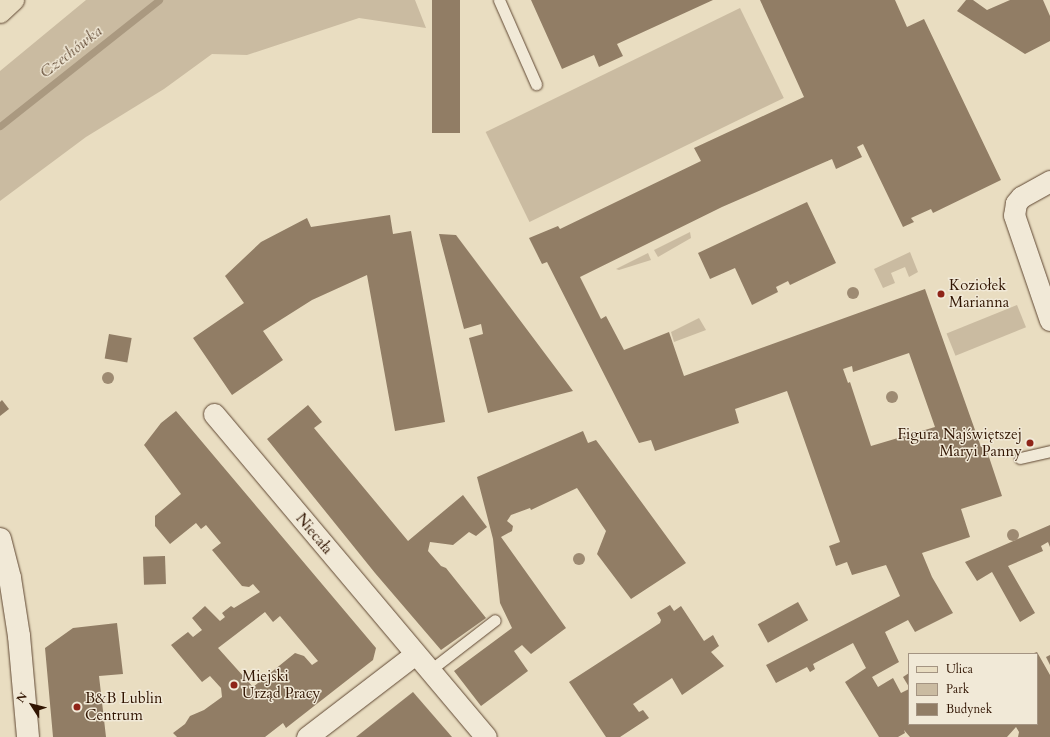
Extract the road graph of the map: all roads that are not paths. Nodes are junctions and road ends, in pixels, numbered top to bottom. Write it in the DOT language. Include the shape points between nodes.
graph roads {
  1 [pos="13,0"];
  2 [pos="499,0"];
  3 [pos="0,12"];
  4 [pos="536,84"];
  5 [pos="1050,181"];
  6 [pos="1050,320"];
  7 [pos="214,414"];
  8 [pos="1050,451"];
  9 [pos="1020,458"];
  10 [pos="0,539"];
  11 [pos="495,620"];
  12 [pos="415,654"];
  13 [pos="429,671"];
  14 [pos="28,737"];
  15 [pos="307,737"];
  16 [pos="486,737"];
  1 -- 3 [label="main road"];
  2 -- 4 [label="lane"];
  5 -- 6 [label="street" via="1021,197 1016,203 1014,215"];
  7 -- 12 [label="street, Niecała"];
  8 -- 9 [label="lane"];
  10 -- 14 [label="street" via="10,578 19,636"];
  11 -- 13 [label="lane"];
  12 -- 13 [label="street, Niecała"];
  12 -- 15 [label="street"];
  13 -- 16 [label="street, Niecała"];
}
